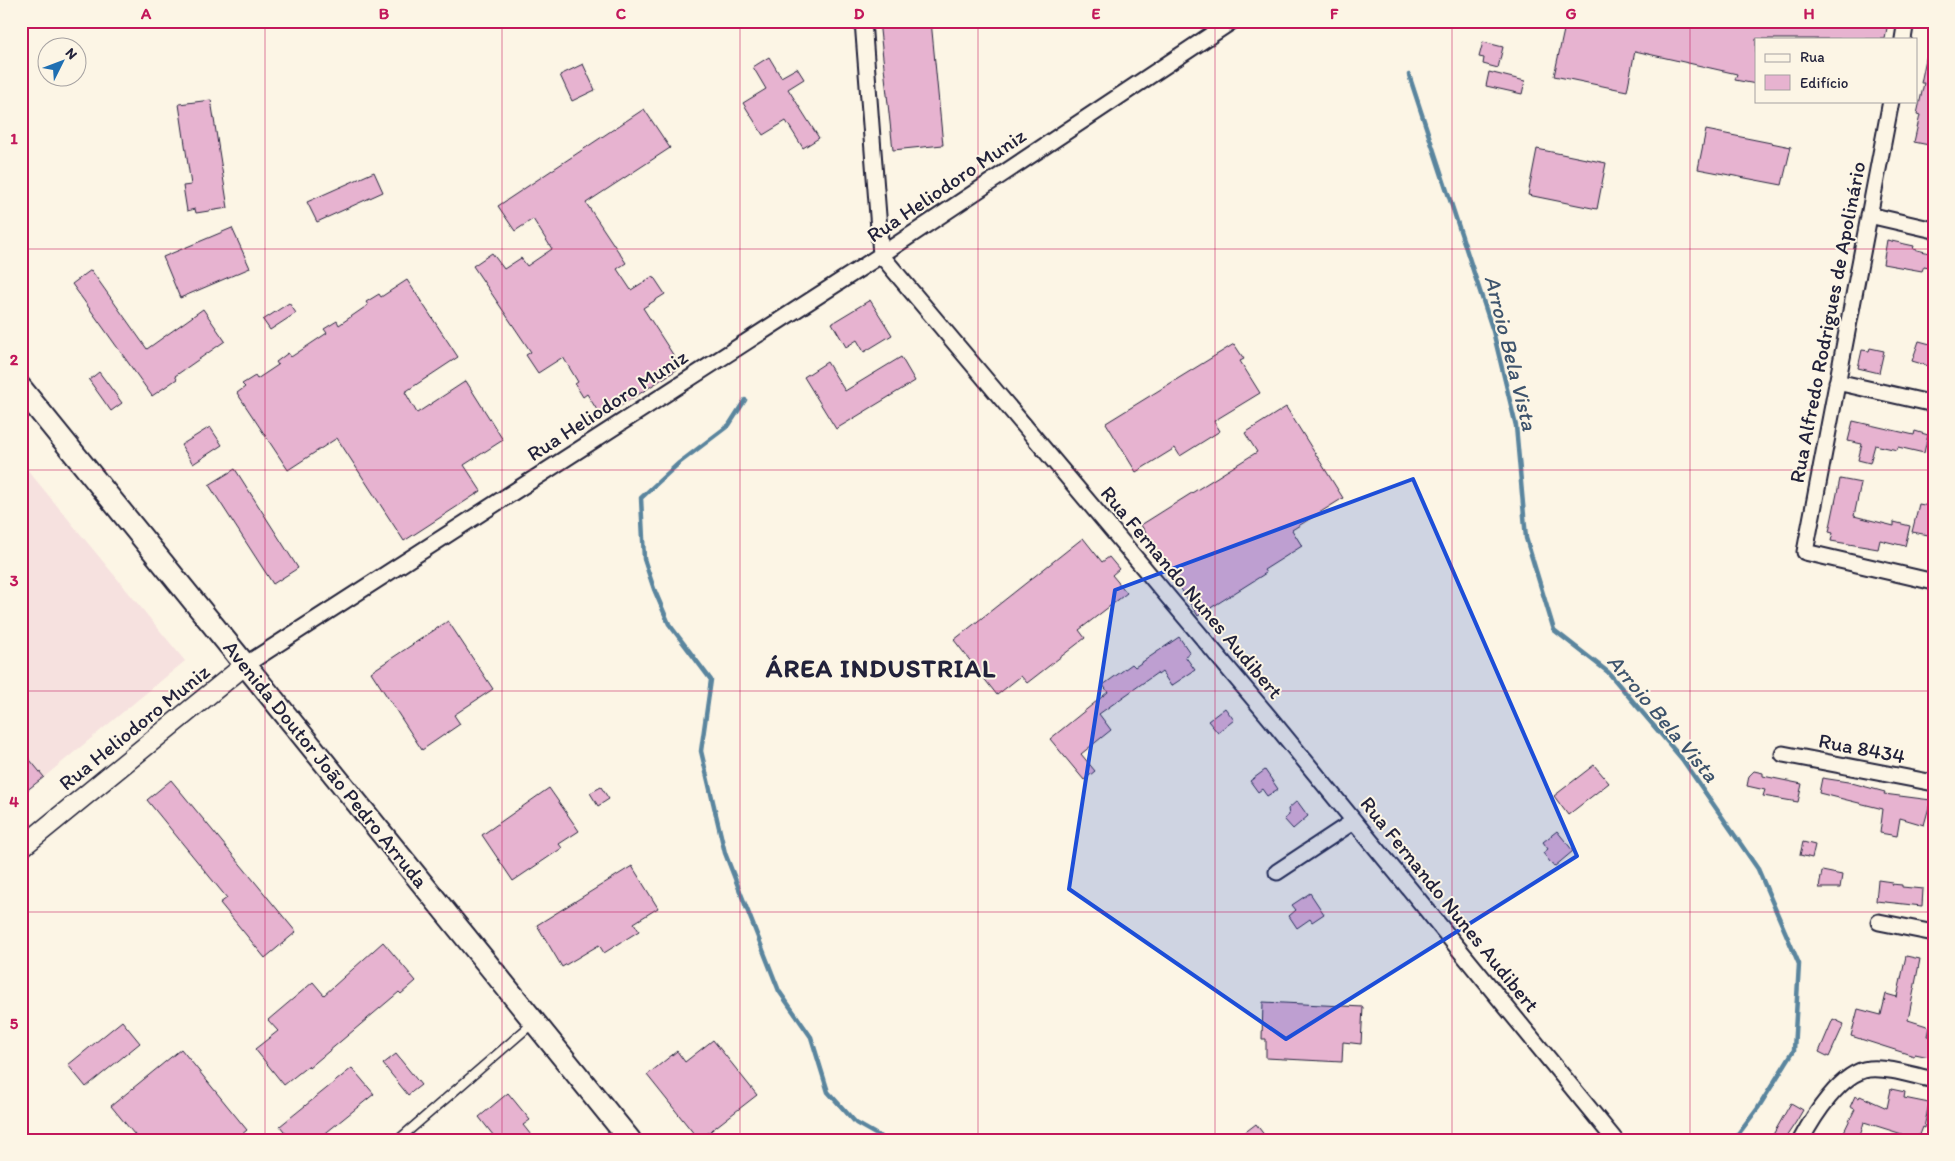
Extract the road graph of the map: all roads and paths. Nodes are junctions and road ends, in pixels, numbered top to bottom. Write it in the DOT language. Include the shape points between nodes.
graph roads {
  1 [pos="863,21"];
  2 [pos="1232,21"];
  3 [pos="1906,21"];
  4 [pos="1903,38"];
  5 [pos="1891,102"];
  6 [pos="1869,215"];
  7 [pos="1934,230"];
  8 [pos="881,255"];
  9 [pos="1837,382"];
  10 [pos="21,388"];
  11 [pos="1934,404"];
  12 [pos="1934,582"];
  13 [pos="245,664"];
  14 [pos="1783,754"];
  15 [pos="1934,783"];
  16 [pos="1354,821"];
  17 [pos="21,848"];
  18 [pos="1277,872"];
  19 [pos="1879,922"];
  20 [pos="1934,933"];
  21 [pos="534,1022"];
  22 [pos="1934,1080"];
  23 [pos="398,1140"];
  24 [pos="630,1140"];
  25 [pos="1615,1140"];
  26 [pos="1801,1140"];
  1 -- 8 [label="street"];
  2 -- 8 [label="street, Rua Heliodoro Muniz"];
  3 -- 4 [label="street"];
  5 -- 6 [label="street, Rua Alfredo Rodrigues de Apolinário"];
  6 -- 7 [label="street"];
  6 -- 9 [label="street, Rua Alfredo Rodrigues de Apolinário"];
  8 -- 13 [label="street, Rua Heliodoro Muniz"];
  8 -- 16 [label="street, Rua Fernando Nunes Audibert"];
  9 -- 11 [label="street"];
  9 -- 12 [label="street, Rua Alfredo Rodrigues de Apolinário" via="1805,552"];
  10 -- 13 [label="main road, Avenida Doutor João Pedro Arruda"];
  13 -- 17 [label="street, Rua Heliodoro Muniz"];
  13 -- 21 [label="main road, Avenida Doutor João Pedro Arruda"];
  14 -- 15 [label="street, Rua 8434"];
  16 -- 18 [label="street"];
  16 -- 25 [label="street, Rua Fernando Nunes Audibert"];
  19 -- 20 [label="street"];
  21 -- 23 [label="lane"];
  21 -- 24 [label="main road, Avenida Doutor João Pedro Arruda"];
  22 -- 26 [label="street" via="1889,1070 1868,1069 1850,1076 1830,1096"];
}
